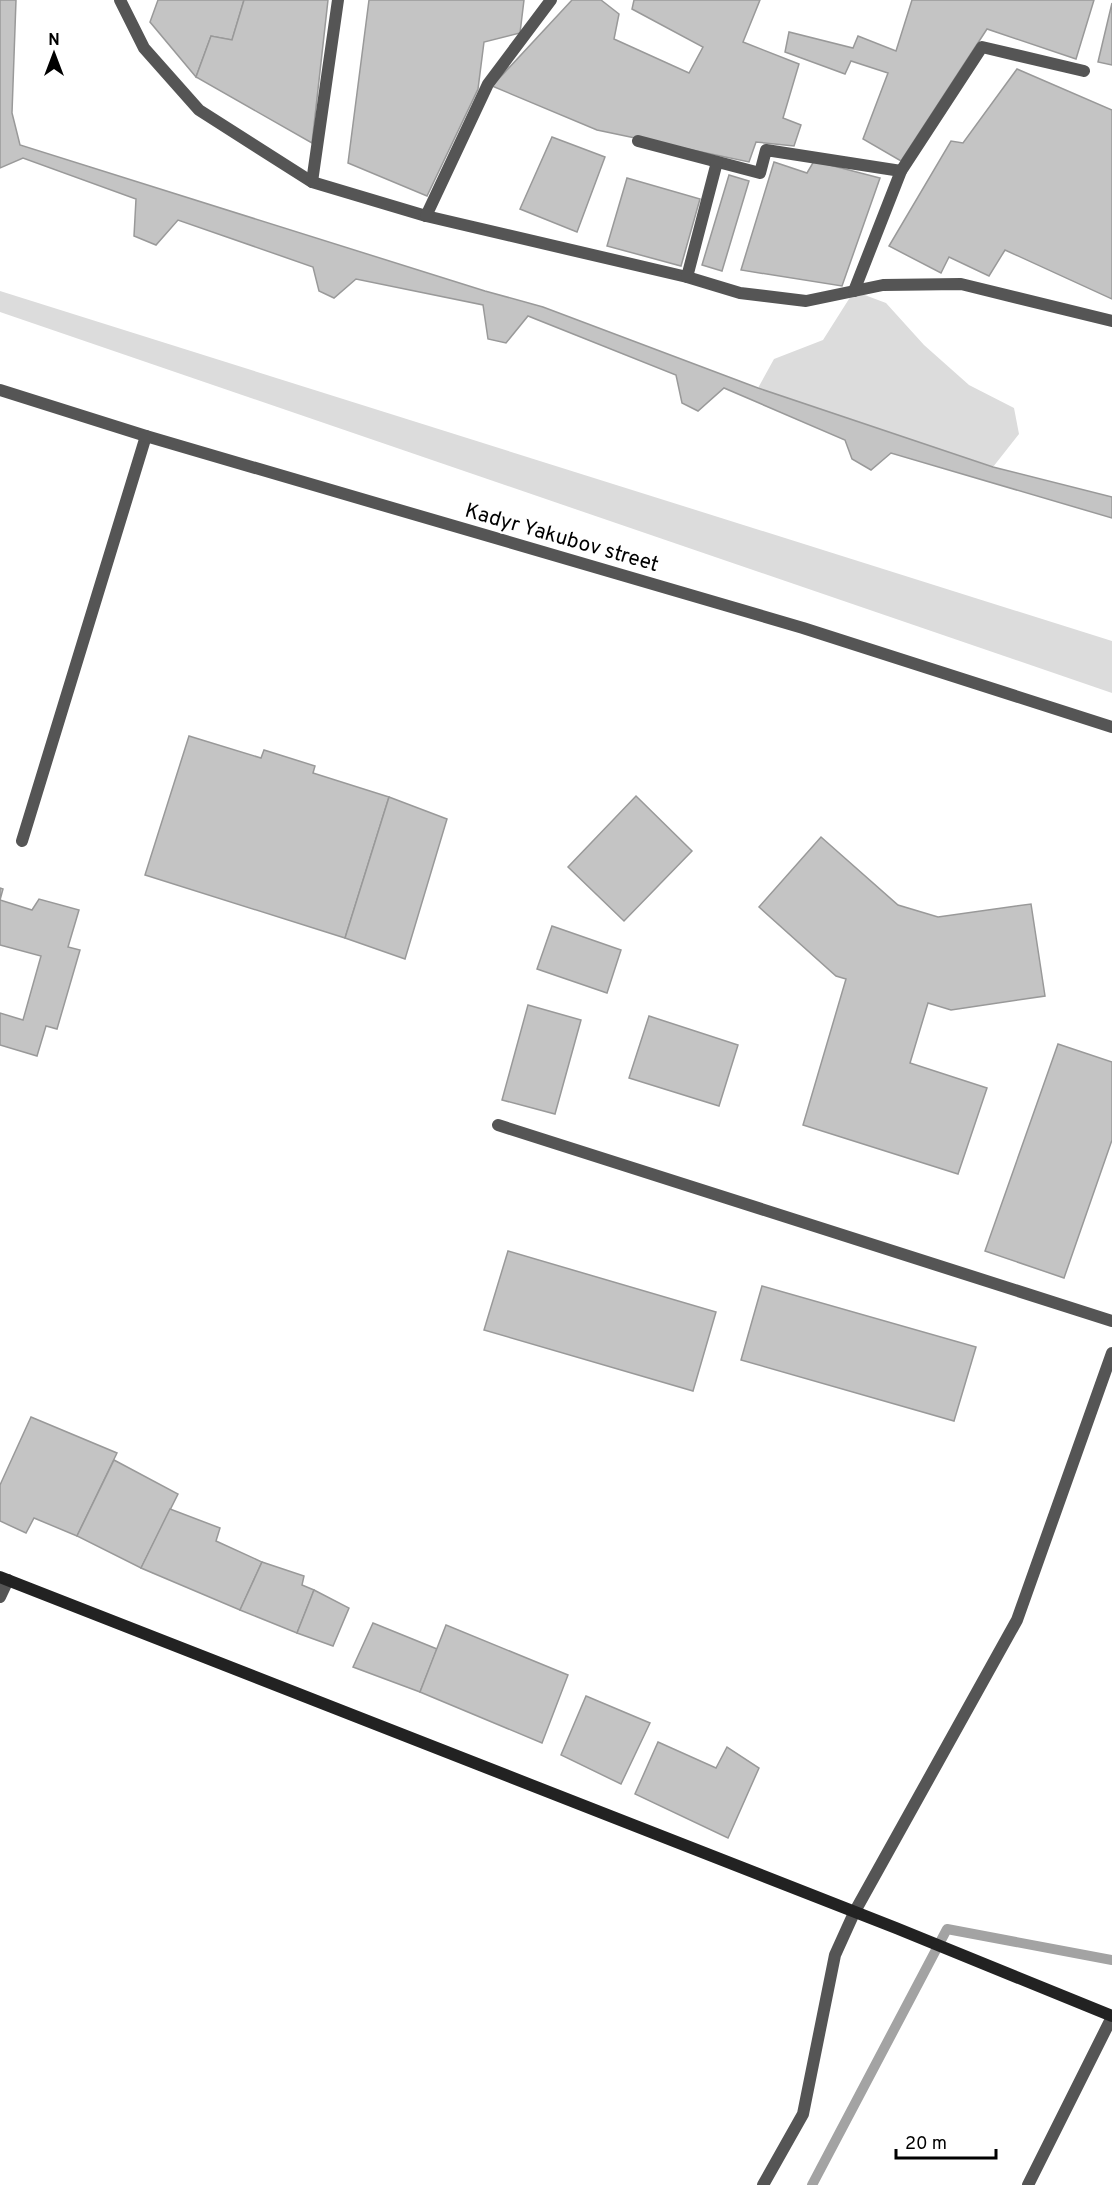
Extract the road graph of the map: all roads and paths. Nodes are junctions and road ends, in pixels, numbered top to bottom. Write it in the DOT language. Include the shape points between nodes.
graph roads {
  1 [pos="120,0"];
  2 [pos="338,0"];
  3 [pos="550,0"];
  4 [pos="1084,71"];
  5 [pos="638,141"];
  6 [pos="717,162"];
  7 [pos="901,171"];
  8 [pos="312,182"];
  9 [pos="426,216"];
  10 [pos="687,277"];
  11 [pos="854,291"];
  12 [pos="1112,321"];
  13 [pos="0,390"];
  14 [pos="146,436"];
  15 [pos="1112,727"];
  16 [pos="22,841"];
  17 [pos="498,1125"];
  18 [pos="1112,1321"];
  19 [pos="1112,1353"];
  20 [pos="4,1579"];
  21 [pos="0,1597"];
  22 [pos="855,1913"];
  23 [pos="1112,2017"];
  24 [pos="764,2185"];
  25 [pos="1028,2185"];
  1 -- 8 [label="street" via="144,48 199,110"];
  2 -- 8 [label="street"];
  3 -- 9 [label="street" via="488,84"];
  4 -- 7 [label="street" via="982,47"];
  5 -- 6 [label="street"];
  6 -- 7 [label="street" via="760,173 766,150"];
  6 -- 10 [label="street"];
  7 -- 11 [label="street"];
  8 -- 9 [label="street"];
  9 -- 10 [label="street"];
  10 -- 11 [label="street" via="740,293 806,301"];
  11 -- 12 [label="street" via="883,285 961,284"];
  13 -- 14 [label="street, Kadyr Yakubov street"];
  14 -- 15 [label="street, Kadyr Yakubov street" via="803,628"];
  14 -- 16 [label="street"];
  17 -- 18 [label="street"];
  19 -- 22 [label="street" via="1017,1620"];
  20 -- 21 [label="street"];
  20 -- 22 [label="main road"];
  22 -- 23 [label="main road"];
  22 -- 24 [label="street" via="835,1955 803,2114"];
  23 -- 25 [label="street"];
}
